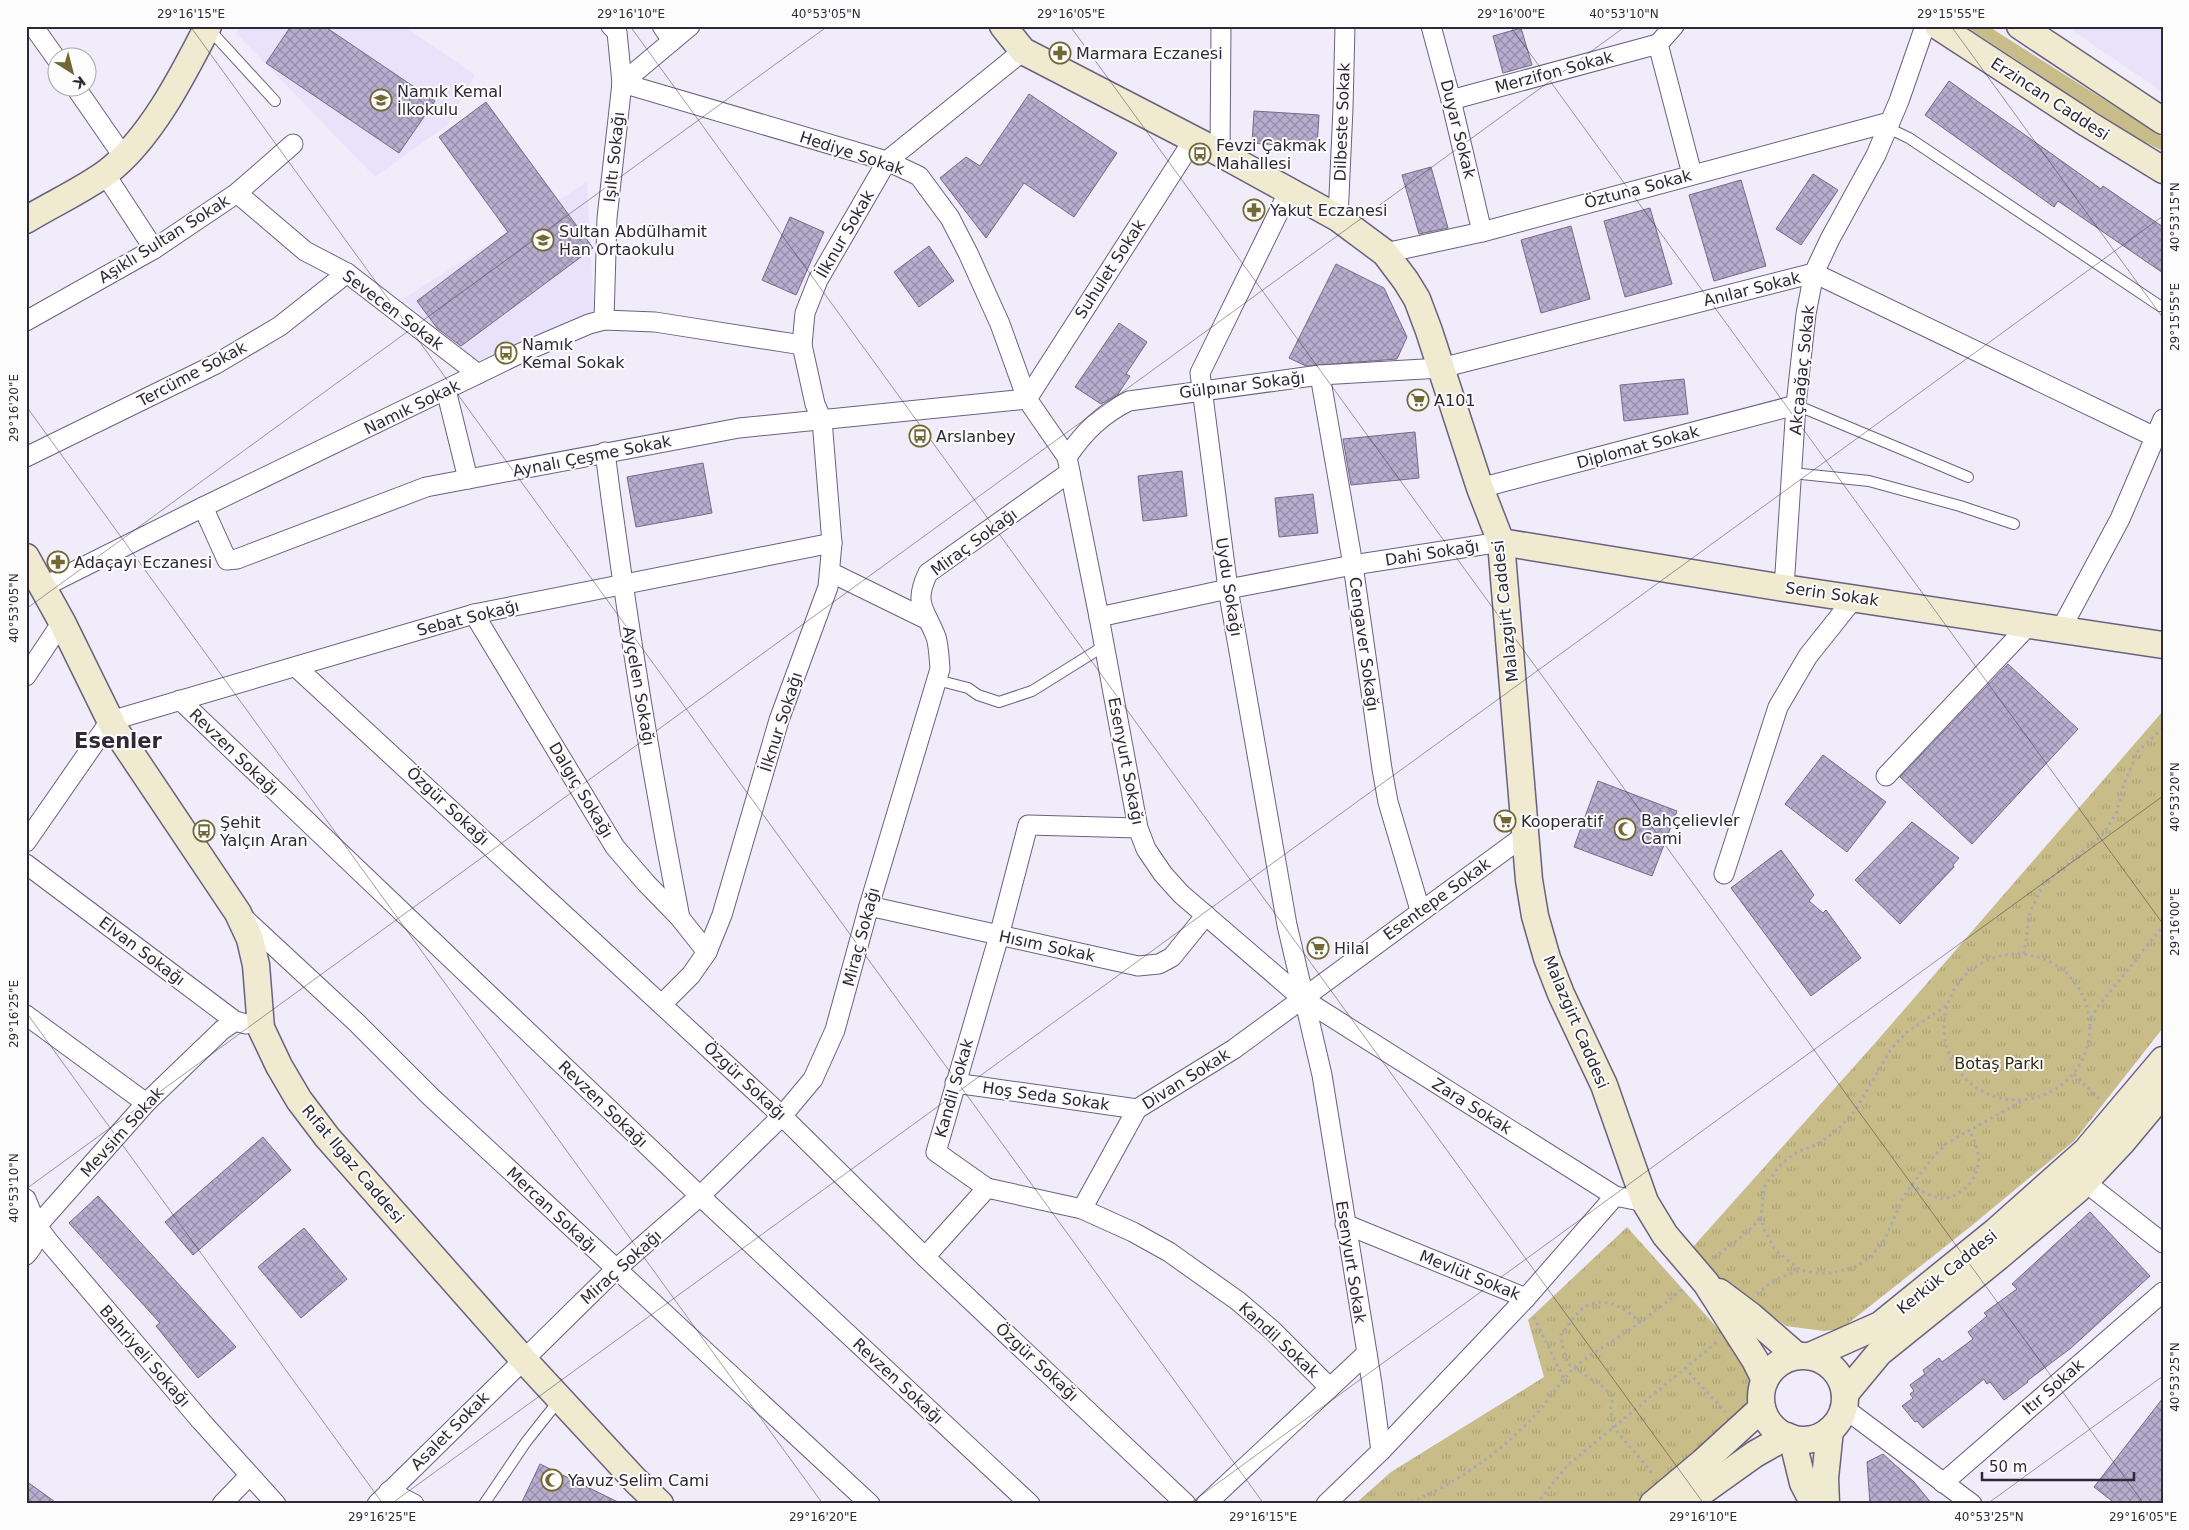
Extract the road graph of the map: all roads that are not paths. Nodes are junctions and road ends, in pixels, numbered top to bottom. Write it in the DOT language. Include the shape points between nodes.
graph roads {
  1 [pos="33,26"];
  2 [pos="610,26"];
  3 [pos="690,26"];
  4 [pos="1221,26"];
  5 [pos="1345,26"];
  6 [pos="1431,26"];
  7 [pos="1674,26"];
  8 [pos="1925,26"];
  9 [pos="1938,26"];
  10 [pos="2020,26"];
  11 [pos="207,27"];
  12 [pos="1004,27"];
  13 [pos="667,34"];
  14 [pos="1658,44"];
  15 [pos="48,48"];
  16 [pos="1023,51"];
  17 [pos="622,83"];
  18 [pos="83,98"];
  19 [pos="1452,100"];
  20 [pos="274,101"];
  21 [pos="2163,121"];
  22 [pos="1889,125"];
  23 [pos="1194,139"];
  24 [pos="293,144"];
  25 [pos="1220,153"];
  26 [pos="123,156"];
  27 [pos="887,161"];
  28 [pos="2163,170"];
  29 [pos="104,174"];
  30 [pos="1692,174"];
  31 [pos="1289,191"];
  32 [pos="237,193"];
  33 [pos="1338,218"];
  34 [pos="26,220"];
  35 [pos="1482,232"];
  36 [pos="154,249"];
  37 [pos="1385,253"];
  38 [pos="347,273"];
  39 [pos="1814,274"];
  40 [pos="2160,306"];
  41 [pos="604,320"];
  42 [pos="26,321"];
  43 [pos="802,345"];
  44 [pos="1441,368"];
  45 [pos="478,374"];
  46 [pos="1320,375"];
  47 [pos="446,390"];
  48 [pos="1203,390"];
  49 [pos="1027,399"];
  50 [pos="1796,405"];
  51 [pos="822,420"];
  52 [pos="2160,426"];
  53 [pos="605,452"];
  54 [pos="26,457"];
  55 [pos="1069,465"];
  56 [pos="1792,473"];
  57 [pos="1968,477"];
  58 [pos="468,479"];
  59 [pos="1480,488"];
  60 [pos="203,507"];
  61 [pos="2014,524"];
  62 [pos="1501,542"];
  63 [pos="832,543"];
  64 [pos="26,557"];
  65 [pos="1353,565"];
  66 [pos="830,572"];
  67 [pos="622,584"];
  68 [pos="43,587"];
  69 [pos="1784,588"];
  70 [pos="1228,589"];
  71 [pos="1854,597"];
  72 [pos="474,614"];
  73 [pos="1099,617"];
  74 [pos="928,620"];
  75 [pos="62,622"];
  76 [pos="2030,624"];
  77 [pos="2061,629"];
  78 [pos="2163,644"];
  79 [pos="1104,646"];
  80 [pos="296,667"];
  81 [pos="26,676"];
  82 [pos="937,680"];
  83 [pos="180,700"];
  84 [pos="110,721"];
  85 [pos="1886,776"];
  86 [pos="1138,828"];
  87 [pos="1524,836"];
  88 [pos="26,842"];
  89 [pos="26,864"];
  90 [pos="1724,874"];
  91 [pos="870,906"];
  92 [pos="1420,910"];
  93 [pos="238,912"];
  94 [pos="1206,915"];
  95 [pos="680,918"];
  96 [pos="999,936"];
  97 [pos="707,952"];
  98 [pos="1303,999"];
  99 [pos="662,1004"];
  100 [pos="26,1015"];
  101 [pos="235,1021"];
  102 [pos="261,1028"];
  103 [pos="2163,1060"];
  104 [pos="956,1083"];
  105 [pos="2155,1097"];
  106 [pos="146,1103"];
  107 [pos="1137,1109"];
  108 [pos="782,1116"];
  109 [pos="2077,1174"];
  110 [pos="986,1188"];
  111 [pos="700,1196"];
  112 [pos="1615,1196"];
  113 [pos="26,1199"];
  114 [pos="1645,1202"];
  115 [pos="1082,1209"];
  116 [pos="1345,1224"];
  117 [pos="37,1226"];
  118 [pos="2163,1243"];
  119 [pos="26,1255"];
  120 [pos="926,1257"];
  121 [pos="616,1269"];
  122 [pos="1706,1274"];
  123 [pos="2163,1292"];
  124 [pos="1526,1298"];
  125 [pos="1367,1353"];
  126 [pos="1804,1356"];
  127 [pos="523,1360"];
  128 [pos="1765,1380"];
  129 [pos="1329,1387"];
  130 [pos="560,1399"];
  131 [pos="1845,1401"];
  132 [pos="1762,1408"];
  133 [pos="1830,1430"];
  134 [pos="1790,1437"];
  135 [pos="1381,1451"];
  136 [pos="249,1476"];
  137 [pos="1943,1483"];
  138 [pos="383,1497"];
  139 [pos="222,1504"];
  140 [pos="276,1504"];
  141 [pos="414,1504"];
  142 [pos="484,1504"];
  143 [pos="660,1504"];
  144 [pos="870,1504"];
  145 [pos="1030,1504"];
  146 [pos="1186,1504"];
  147 [pos="1206,1504"];
  148 [pos="1326,1504"];
  149 [pos="1653,1504"];
  150 [pos="1685,1504"];
  151 [pos="1814,1504"];
  152 [pos="1826,1504"];
  153 [pos="1972,1504"];
  1 -- 15 [label="street"];
  2 -- 17 [label="street, Işıltı Sokağı" via="617,32"];
  3 -- 13 [label="street"];
  4 -- 25 [label="street"];
  5 -- 33 [label="street, Dilbeste Sokak"];
  6 -- 19 [label="street, Duyar Sokak"];
  7 -- 14 [label="street"];
  8 -- 22 [label="street, Akçaağaç Sokak"];
  9 -- 28 [label="street, Erzincan Caddesi"];
  10 -- 21 [label="street"];
  11 -- 20 [label="lane"];
  11 -- 26 [label="street" via="166,101"];
  12 -- 16 [label="street, Malazgirt Caddesi"];
  13 -- 17 [label="street"];
  14 -- 19 [label="street, Merzifon Sokak"];
  14 -- 30 [label="street"];
  16 -- 23 [label="street, Malazgirt Caddesi"];
  16 -- 27 [label="street, İlknur Sokak"];
  17 -- 27 [label="street, Hediye Sokak"];
  17 -- 41 [label="street, Işıltı Sokağı" via="607,218"];
  18 -- 26 [label="street"];
  19 -- 35 [label="street, Duyar Sokak"];
  22 -- 30 [label="street, Öztuna Sokak"];
  22 -- 39 [label="street, Akçaağaç Sokak"];
  22 -- 40 [label="lane"];
  23 -- 25 [label="street, Malazgirt Caddesi"];
  23 -- 49 [label="street, Suhulet Sokak"];
  24 -- 32 [label="street, Aşıklı Sultan Sokak"];
  25 -- 31 [label="street, Malazgirt Caddesi"];
  26 -- 29 [label="street"];
  27 -- 43 [label="street, İlknur Sokak" via="818,280 805,313"];
  27 -- 49 [label="street, Hediye Sokak" via="919,176 950,218 1000,324"];
  29 -- 34 [label="street"];
  29 -- 36 [label="street"];
  30 -- 35 [label="street, Öztuna Sokak"];
  31 -- 33 [label="street, Malazgirt Caddesi"];
  31 -- 48 [label="street, Uydu Sokağı" via="1200,373"];
  32 -- 36 [label="street, Aşıklı Sultan Sokak"];
  32 -- 38 [label="street, Sevecen Sokak" via="305,251"];
  33 -- 37 [label="street, Malazgirt Caddesi"];
  35 -- 37 [label="street, Öztuna Sokak"];
  36 -- 42 [label="street, Aşıklı Sultan Sokak"];
  37 -- 44 [label="street, Malazgirt Caddesi" via="1417,300"];
  38 -- 45 [label="street, Sevecen Sokak"];
  38 -- 54 [label="street, Tercüme Sokak" via="280,326 216,364"];
  39 -- 44 [label="street, Anılar Sokak"];
  39 -- 50 [label="street, Akçaağaç Sokak"];
  39 -- 52 [label="street, Anılar Sokak"];
  41 -- 43 [label="street, Namık Sokak" via="655,322"];
  41 -- 45 [label="street, Namık Sokak" via="568,331"];
  43 -- 51 [label="street, İlknur Sokak" via="815,404"];
  44 -- 46 [label="street, Gülpınar Sokağı"];
  44 -- 59 [label="street, Malazgirt Caddesi"];
  45 -- 47 [label="street, Namık Sokak"];
  46 -- 48 [label="street, Gülpınar Sokağı"];
  46 -- 65 [label="street, Cengaver Sokağı"];
  47 -- 58 [label="street"];
  47 -- 60 [label="street, Namık Sokak"];
  48 -- 55 [label="street, Gülpınar Sokağı" via="1129,401 1111,410 1079,440"];
  48 -- 70 [label="street, Uydu Sokağı"];
  49 -- 51 [label="street, Aynalı Çeşme Sokak"];
  49 -- 55 [label="street, Hediye Sokak"];
  50 -- 56 [label="street, Akçaağaç Sokak"];
  50 -- 57 [label="lane"];
  50 -- 59 [label="street, Diplomat Sokak"];
  51 -- 53 [label="street, Aynalı Çeşme Sokak" via="739,428"];
  51 -- 63 [label="street, İlknur Sokağı"];
  52 -- 77 [label="street" via="2120,519"];
  53 -- 58 [label="street, Aynalı Çeşme Sokak"];
  53 -- 67 [label="street, Ayçelen Sokağı"];
  55 -- 73 [label="street, Esenyurt Sokağı"];
  55 -- 74 [label="street, Miraç Sokağı" via="928,573 920,597"];
  56 -- 61 [label="lane" via="1869,481"];
  56 -- 69 [label="street, Akçaağaç Sokak"];
  58 -- 60 [label="street, Aynalı Çeşme Sokak" via="426,487 237,559 227,560"];
  59 -- 62 [label="street, Malazgirt Caddesi"];
  60 -- 68 [label="street, Namık Sokak"];
  62 -- 65 [label="street, Dahi Sokağı"];
  62 -- 69 [label="street, Serin Sokak"];
  62 -- 87 [label="street, Malazgirt Caddesi"];
  63 -- 66 [label="street, İlknur Sokağı"];
  63 -- 67 [label="street, Sebat Sokağı"];
  64 -- 68 [label="street, Rıfat Ilgaz Caddesi"];
  65 -- 70 [label="street, Dahi Sokağı"];
  65 -- 92 [label="street, Cengaver Sokağı" via="1387,793"];
  66 -- 74 [label="street"];
  66 -- 97 [label="street, İlknur Sokağı" via="828,588 779,720 722,914"];
  67 -- 72 [label="street, Sebat Sokağı"];
  67 -- 95 [label="street, Ayçelen Sokağı"];
  68 -- 75 [label="street, Rıfat Ilgaz Caddesi"];
  69 -- 71 [label="street, Serin Sokak"];
  70 -- 73 [label="street, Dahi Sokağı"];
  70 -- 98 [label="street, Uydu Sokağı"];
  71 -- 76 [label="street, Serin Sokak"];
  71 -- 90 [label="street" via="1808,656 1778,707"];
  72 -- 80 [label="street, Sebat Sokağı"];
  72 -- 95 [label="street, Dalgıç Sokağı" via="615,847"];
  73 -- 79 [label="street, Esenyurt Sokağı"];
  74 -- 82 [label="street, Miraç Sokağı" via="939,655"];
  75 -- 81 [label="street"];
  75 -- 84 [label="street, Rıfat Ilgaz Caddesi"];
  76 -- 77 [label="street, Serin Sokak"];
  76 -- 85 [label="street"];
  77 -- 78 [label="street, Serin Sokak"];
  79 -- 82 [label="lane" via="1032,691 999,702 968,688"];
  79 -- 86 [label="street, Esenyurt Sokağı"];
  80 -- 83 [label="street, Sebat Sokağı"];
  80 -- 99 [label="street, Özgür Sokağı"];
  82 -- 91 [label="street, Miraç Sokağı"];
  83 -- 84 [label="street, Sebat Sokağı"];
  83 -- 111 [label="street, Revzen Sokağı"];
  84 -- 88 [label="street"];
  84 -- 93 [label="street, Rıfat Ilgaz Caddesi"];
  86 -- 94 [label="street, Esenyurt Sokağı" via="1146,850 1163,874"];
  86 -- 96 [label="street, Kandil Sokak" via="1028,825"];
  87 -- 92 [label="street, Esentepe Sokak"];
  87 -- 114 [label="street, Malazgirt Caddesi" via="1534,916 1547,958 1604,1086"];
  89 -- 101 [label="street, Elvan Sokağı"];
  91 -- 96 [label="street, Hısım Sokak"];
  91 -- 108 [label="street, Miraç Sokağı" via="836,1030 813,1079"];
  92 -- 98 [label="street, Esentepe Sokak"];
  93 -- 102 [label="street, Rıfat Ilgaz Caddesi" via="250,939 256,966"];
  93 -- 121 [label="street, Mercan Sokağı"];
  94 -- 96 [label="street, Hısım Sokak" via="1172,957 1158,964 1138,966"];
  94 -- 98 [label="street, Esenyurt Sokağı"];
  95 -- 97 [label="street, Dalgıç Sokağı"];
  96 -- 104 [label="street, Kandil Sokak"];
  97 -- 99 [label="street, İlknur Sokağı" via="691,975"];
  98 -- 107 [label="street, Divan Sokak" via="1234,1049"];
  98 -- 112 [label="street, Zara Sokak"];
  98 -- 116 [label="street, Esenyurt Sokak" via="1322,1075"];
  99 -- 108 [label="street, Özgür Sokağı"];
  100 -- 106 [label="street"];
  101 -- 102 [label="street, Elvan Sokağı"];
  101 -- 106 [label="street, Mevsim Sokak"];
  102 -- 127 [label="street, Rıfat Ilgaz Caddesi" via="289,1083 327,1137"];
  103 -- 105 [label="street, Kerkük Caddesi"];
  104 -- 107 [label="street, Hoş Seda Sokak"];
  104 -- 110 [label="street, Kandil Sokak" via="936,1152"];
  105 -- 109 [label="street, Kerkük Caddesi" via="2123,1142"];
  106 -- 117 [label="street, Mevsim Sokak"];
  107 -- 115 [label="street, Divan Sokak"];
  108 -- 111 [label="street, Miraç Sokağı"];
  108 -- 120 [label="street, Özgür Sokağı"];
  109 -- 118 [label="street"];
  109 -- 126 [label="street, Kerkük Caddesi" via="1982,1243 1880,1325"];
  109 -- 131 [label="street, Kerkük Caddesi" via="1998,1257 1879,1353"];
  110 -- 115 [label="street, Kandil Sokak"];
  110 -- 120 [label="street"];
  111 -- 121 [label="street, Miraç Sokağı"];
  111 -- 145 [label="street, Revzen Sokağı"];
  112 -- 114 [label="street, Zara Sokak"];
  112 -- 124 [label="street, Mevlüt Sokak"];
  113 -- 117 [label="street, Bahriyeli Sokağı"];
  114 -- 122 [label="street, Malazgirt Caddesi" via="1664,1235"];
  115 -- 129 [label="street, Kandil Sokak" via="1133,1232 1208,1278 1272,1330"];
  116 -- 124 [label="street, Mevlüt Sokak"];
  116 -- 125 [label="street, Esenyurt Sokak"];
  117 -- 119 [label="street, Mevsim Sokak" via="37,1237"];
  117 -- 136 [label="street, Bahriyeli Sokağı" via="133,1344"];
  120 -- 146 [label="street, Özgür Sokağı"];
  121 -- 127 [label="street, Miraç Sokağı"];
  121 -- 144 [label="street, Mercan Sokağı"];
  122 -- 126 [label="street" via="1751,1316"];
  122 -- 128 [label="street, Malazgirt Caddesi"];
  123 -- 137 [label="street, Itır Sokak"];
  124 -- 135 [label="street"];
  125 -- 129 [label="street"];
  125 -- 135 [label="street, Esenyurt Sokak"];
  126 -- 128 [label="street" via="1783,1360"];
  126 -- 131 [label="street" via="1830,1365 1838,1373"];
  127 -- 130 [label="street, Rıfat Ilgaz Caddesi"];
  127 -- 138 [label="street, Asalet Sokak"];
  128 -- 132 [label="street"];
  129 -- 147 [label="street"];
  130 -- 142 [label="lane"];
  130 -- 143 [label="street, Rıfat Ilgaz Caddesi"];
  131 -- 133 [label="street" via="1839,1420"];
  131 -- 137 [label="street"];
  132 -- 134 [label="street" via="1773,1427"];
  132 -- 149 [label="street"];
  133 -- 134 [label="street" via="1812,1438"];
  133 -- 152 [label="street"];
  134 -- 150 [label="street" via="1755,1454"];
  134 -- 151 [label="street" via="1803,1483"];
  135 -- 148 [label="street"];
  136 -- 139 [label="street"];
  136 -- 140 [label="street, Bahriyeli Sokağı"];
  137 -- 153 [label="street"];
  138 -- 141 [label="street"];
}
